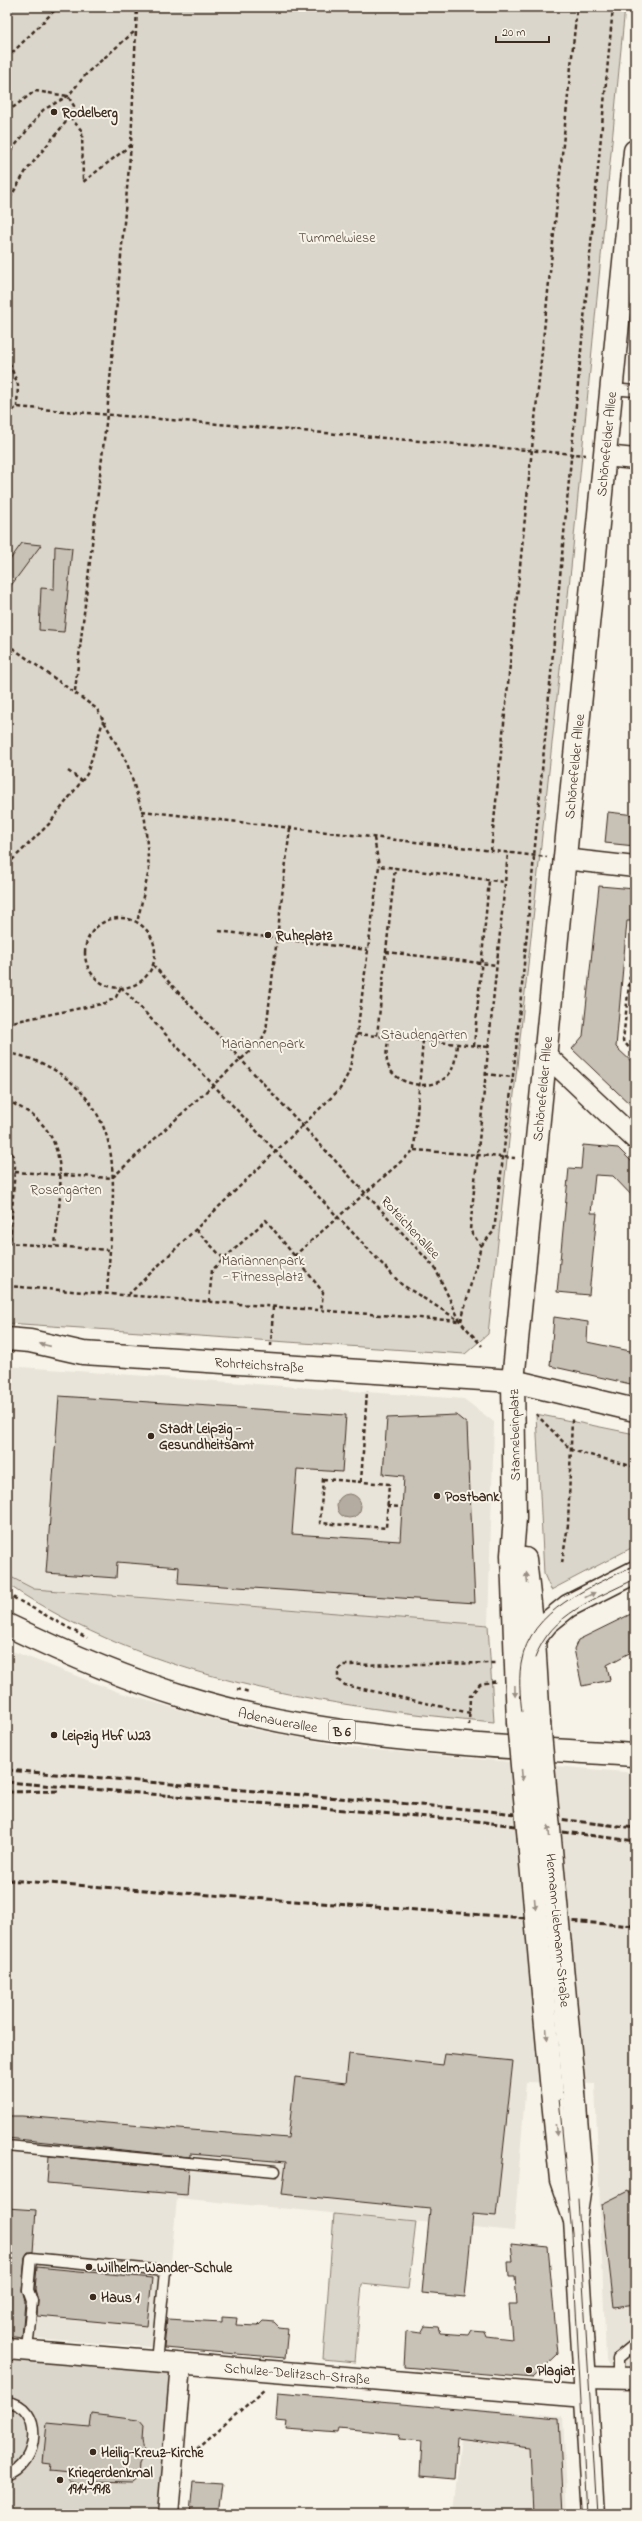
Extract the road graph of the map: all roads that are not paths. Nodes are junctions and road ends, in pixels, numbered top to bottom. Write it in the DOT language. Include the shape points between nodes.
graph roads {
  1 [pos="635,151"];
  2 [pos="611,389"];
  3 [pos="635,391"];
  4 [pos="604,456"];
  5 [pos="635,459"];
  6 [pos="564,859"];
  7 [pos="635,867"];
  8 [pos="545,1054"];
  9 [pos="635,1139"];
  10 [pos="7,1339"];
  11 [pos="513,1381"];
  12 [pos="635,1410"];
  13 [pos="635,1572"];
  14 [pos="556,1614"];
  15 [pos="522,1616"];
  16 [pos="7,1625"];
  17 [pos="520,1655"];
  18 [pos="635,1755"];
  19 [pos="565,2092"];
  20 [pos="7,2146"];
  21 [pos="275,2171"];
  22 [pos="575,2220"];
  23 [pos="635,2344"];
  24 [pos="7,2348"];
  25 [pos="27,2350"];
  26 [pos="156,2362"];
  27 [pos="181,2364"];
  28 [pos="626,2378"];
  29 [pos="586,2387"];
  30 [pos="7,2402"];
  31 [pos="7,2474"];
  32 [pos="168,2514"];
  33 [pos="593,2514"];
  1 -- 2 [label="main road, Schönefelder Allee"];
  2 -- 3 [label="lane"];
  2 -- 4 [label="main road, Schönefelder Allee"];
  4 -- 5 [label="street"];
  4 -- 6 [label="main road, Schönefelder Allee"];
  6 -- 7 [label="street"];
  6 -- 8 [label="main road, Schönefelder Allee"];
  8 -- 9 [label="street"];
  8 -- 11 [label="main road, Schönefelder Allee"];
  11 -- 10 [label="main road, Rohrteichstraße, one-way" via="83,1353 30,1341"];
  11 -- 12 [label="main road, Stannebeinplatz"];
  11 -- 15 [label="main road, Stannebeinplatz" via="515,1518 512,1555"];
  14 -- 13 [label="main road, one-way"];
  14 -- 15 [label="main road"];
  14 -- 17 [label="main road"];
  15 -- 17 [label="main road, Stannebeinplatz"];
  15 -- 17 [label="main road, Stannebeinplatz"];
  16 -- 18 [label="main road, Adenauerallee / B 6" via="97,1666 186,1697 276,1719 404,1738"];
  17 -- 19 [label="main road, Hermann-Liebmann-Straße, bridge" via="530,1723"];
  19 -- 22 [label="main road, Hermann-Liebmann-Straße" via="581,2180"];
  19 -- 22 [label="main road, Hermann-Liebmann-Straße, one-way" via="562,2180"];
  20 -- 21 [label="lane"];
  22 -- 29 [label="main road, Hermann-Liebmann-Straße"];
  23 -- 28 [label="lane" via="618,2358"];
  24 -- 25 [label="street, Schulze-Delitzsch-Straße"];
  25 -- 26 [label="street, Schulze-Delitzsch-Straße"];
  25 -- 26 [label="lane" via="32,2301 28,2290 31,2258 165,2271"];
  26 -- 27 [label="street, Schulze-Delitzsch-Straße"];
  27 -- 29 [label="street, Schulze-Delitzsch-Straße" via="284,2373"];
  27 -- 32 [label="street"];
  28 -- 29 [label="street, Schulze-Delitzsch-Straße"];
  29 -- 33 [label="main road, Hermann-Liebmann-Straße"];
  30 -- 31 [label="lane" via="26,2411 33,2426 33,2442 30,2456 17,2471"];
}
